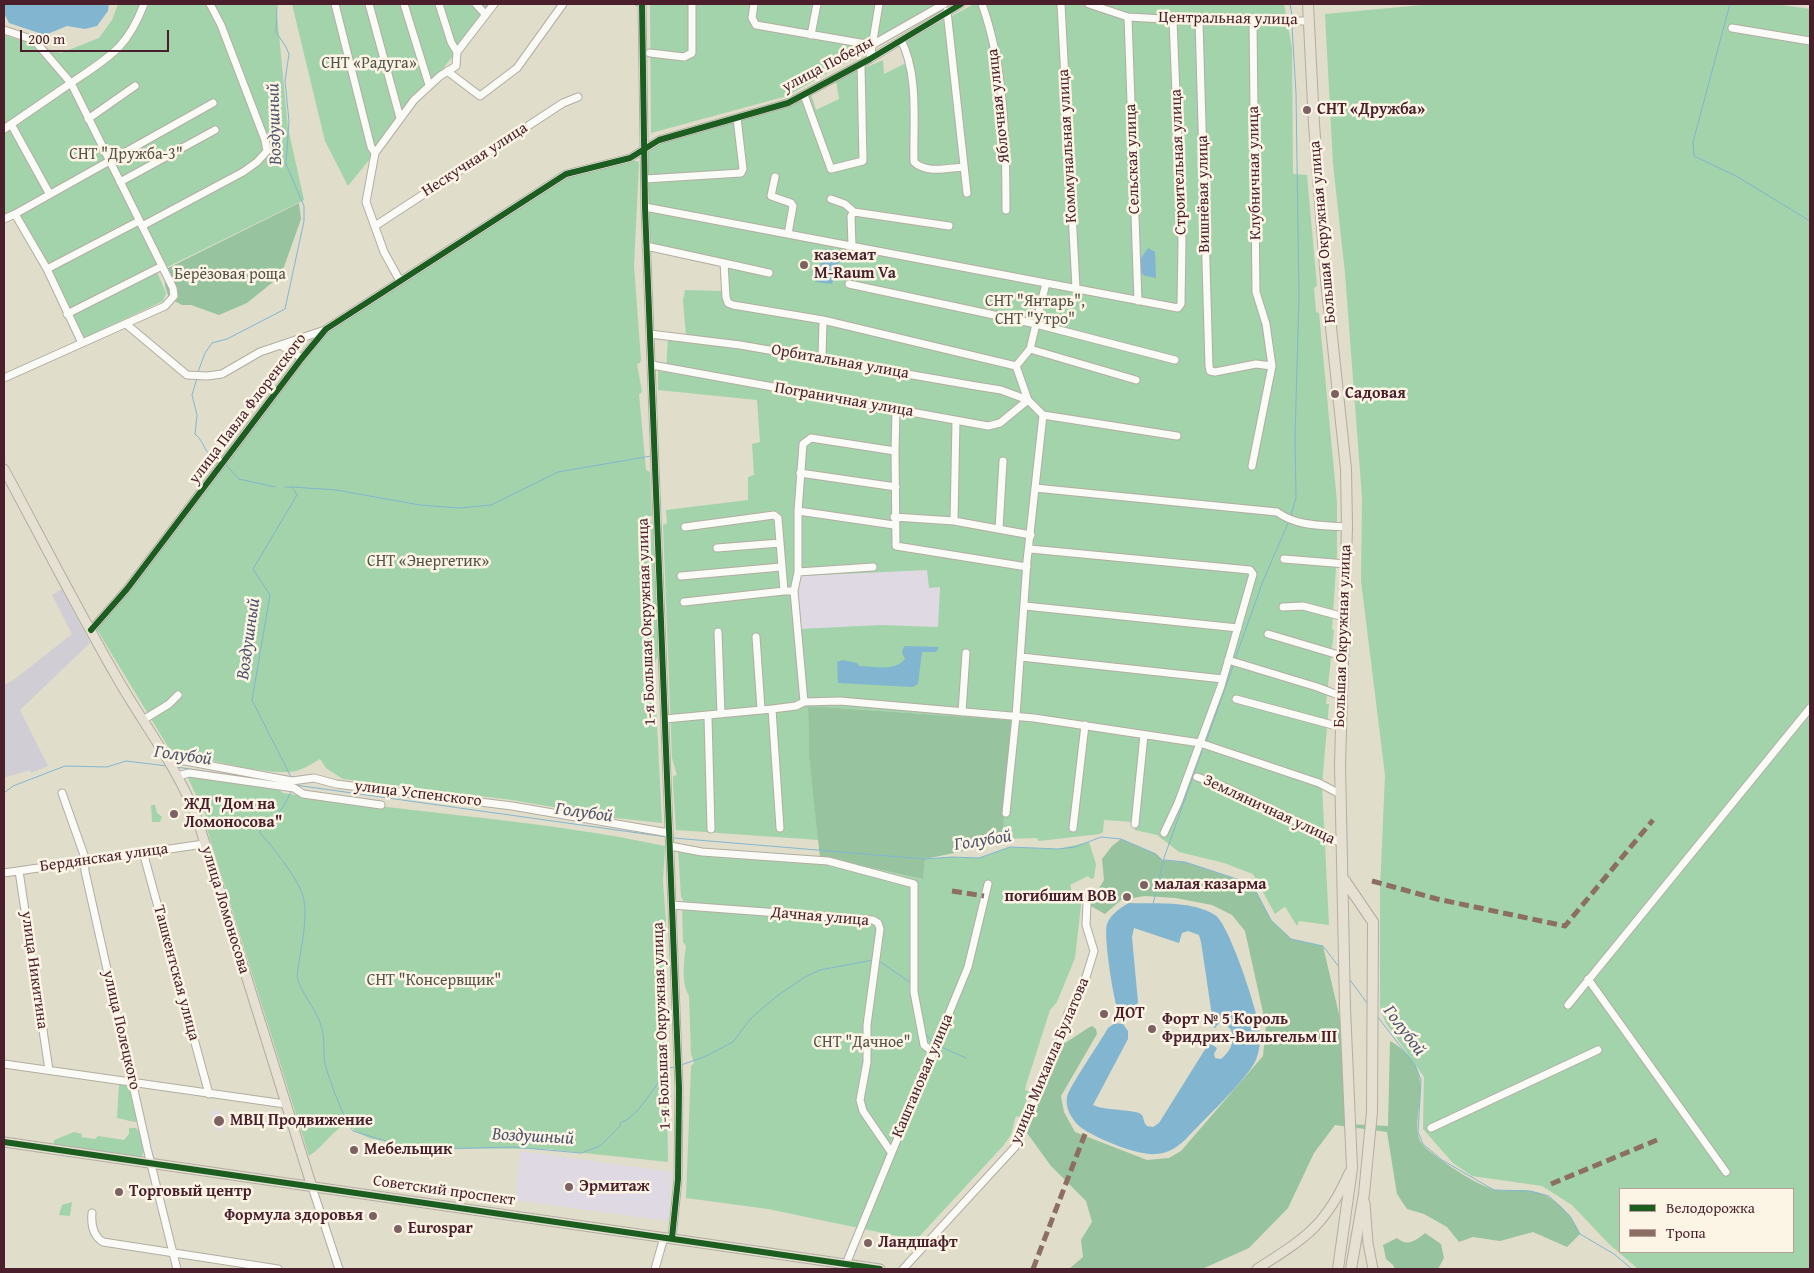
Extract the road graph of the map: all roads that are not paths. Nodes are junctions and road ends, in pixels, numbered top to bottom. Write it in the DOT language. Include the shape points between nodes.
graph roads {
  1 [pos="144,4"];
  2 [pos="210,4"];
  3 [pos="335,4"];
  4 [pos="369,4"];
  5 [pos="404,4"];
  6 [pos="439,4"];
  7 [pos="476,4"];
  8 [pos="494,4"];
  9 [pos="563,4"];
  10 [pos="642,4"];
  11 [pos="692,4"];
  12 [pos="754,4"];
  13 [pos="816,4"];
  14 [pos="879,4"];
  15 [pos="944,4"];
  16 [pos="961,4"];
  17 [pos="982,4"];
  18 [pos="1061,4"];
  19 [pos="1089,4"];
  20 [pos="1308,4"];
  21 [pos="948,12"];
  22 [pos="486,14"];
  23 [pos="1128,16"];
  24 [pos="1173,20"];
  25 [pos="1253,20"];
  26 [pos="1199,21"];
  27 [pos="1308,21"];
  28 [pos="1732,28"];
  29 [pos="4,30"];
  30 [pos="811,35"];
  31 [pos="901,40"];
  32 [pos="1810,41"];
  33 [pos="872,44"];
  34 [pos="457,52"];
  35 [pos="650,53"];
  36 [pos="870,59"];
  37 [pos="861,64"];
  38 [pos="447,71"];
  39 [pos="71,83"];
  40 [pos="429,85"];
  41 [pos="135,86"];
  42 [pos="804,95"];
  43 [pos="578,97"];
  44 [pos="213,103"];
  45 [pos="400,118"];
  46 [pos="737,118"];
  47 [pos="88,119"];
  48 [pos="11,124"];
  49 [pos="4,129"];
  50 [pos="215,130"];
  51 [pos="644,150"];
  52 [pos="375,153"];
  53 [pos="108,160"];
  54 [pos="964,167"];
  55 [pos="775,177"];
  56 [pos="644,179"];
  57 [pos="120,182"];
  58 [pos="967,193"];
  59 [pos="49,194"];
  60 [pos="830,199"];
  61 [pos="645,207"];
  62 [pos="1006,210"];
  63 [pos="854,212"];
  64 [pos="15,214"];
  65 [pos="4,219"];
  66 [pos="141,224"];
  67 [pos="375,226"];
  68 [pos="949,226"];
  69 [pos="788,234"];
  70 [pos="646,246"];
  71 [pos="852,246"];
  72 [pos="724,263"];
  73 [pos="162,266"];
  74 [pos="47,269"];
  75 [pos="769,273"];
  76 [pos="400,281"];
  77 [pos="1046,283"];
  78 [pos="849,284"];
  79 [pos="1076,288"];
  80 [pos="1138,301"];
  81 [pos="67,314"];
  82 [pos="823,320"];
  83 [pos="126,324"];
  84 [pos="1036,324"];
  85 [pos="326,329"];
  86 [pos="650,334"];
  87 [pos="82,343"];
  88 [pos="282,346"];
  89 [pos="1030,349"];
  90 [pos="302,358"];
  91 [pos="822,359"];
  92 [pos="1175,360"];
  93 [pos="652,365"];
  94 [pos="1016,366"];
  95 [pos="1272,366"];
  96 [pos="4,378"];
  97 [pos="1136,380"];
  98 [pos="1028,400"];
  99 [pos="896,410"];
  100 [pos="1043,415"];
  101 [pos="956,420"];
  102 [pos="1177,436"];
  103 [pos="895,451"];
  104 [pos="1003,461"];
  105 [pos="1252,466"];
  106 [pos="4,469"];
  107 [pos="800,473"];
  108 [pos="896,488"];
  109 [pos="1035,488"];
  110 [pos="798,512"];
  111 [pos="894,521"];
  112 [pos="954,521"];
  113 [pos="685,527"];
  114 [pos="1347,527"];
  115 [pos="999,529"];
  116 [pos="1031,535"];
  117 [pos="780,543"];
  118 [pos="717,548"];
  119 [pos="1030,549"];
  120 [pos="1284,559"];
  121 [pos="1346,564"];
  122 [pos="781,567"];
  123 [pos="873,567"];
  124 [pos="1027,567"];
  125 [pos="798,572"];
  126 [pos="680,576"];
  127 [pos="794,591"];
  128 [pos="784,592"];
  129 [pos="684,602"];
  130 [pos="1025,606"];
  131 [pos="1283,607"];
  132 [pos="1344,617"];
  133 [pos="1238,628"];
  134 [pos="93,629"];
  135 [pos="718,632"];
  136 [pos="1268,634"];
  137 [pos="756,637"];
  138 [pos="966,653"];
  139 [pos="1342,656"];
  140 [pos="1021,657"];
  141 [pos="1228,660"];
  142 [pos="1223,678"];
  143 [pos="178,695"];
  144 [pos="1341,696"];
  145 [pos="1236,698"];
  146 [pos="804,702"];
  147 [pos="1810,708"];
  148 [pos="762,709"];
  149 [pos="772,709"];
  150 [pos="962,712"];
  151 [pos="721,714"];
  152 [pos="1016,716"];
  153 [pos="708,717"];
  154 [pos="665,719"];
  155 [pos="143,720"];
  156 [pos="1085,725"];
  157 [pos="1340,728"];
  158 [pos="1144,735"];
  159 [pos="1200,743"];
  160 [pos="169,758"];
  161 [pos="178,776"];
  162 [pos="1197,777"];
  163 [pos="62,793"];
  164 [pos="1340,794"];
  165 [pos="381,805"];
  166 [pos="1006,813"];
  167 [pos="1135,824"];
  168 [pos="780,828"];
  169 [pos="1073,828"];
  170 [pos="711,829"];
  171 [pos="670,833"];
  172 [pos="1164,833"];
  173 [pos="1342,843"];
  174 [pos="204,844"];
  175 [pos="670,844"];
  176 [pos="143,852"];
  177 [pos="84,861"];
  178 [pos="19,871"];
  179 [pos="4,872"];
  180 [pos="1343,877"];
  181 [pos="988,884"];
  182 [pos="1087,903"];
  183 [pos="672,905"];
  184 [pos="1588,979"];
  185 [pos="1568,1005"];
  186 [pos="1598,1050"];
  187 [pos="933,1052"];
  188 [pos="4,1064"];
  189 [pos="49,1070"];
  190 [pos="133,1083"];
  191 [pos="209,1094"];
  192 [pos="285,1104"];
  193 [pos="1431,1128"];
  194 [pos="4,1142"];
  195 [pos="891,1152"];
  196 [pos="151,1163"];
  197 [pos="1352,1168"];
  198 [pos="1726,1172"];
  199 [pos="312,1187"];
  200 [pos="1364,1194"];
  201 [pos="92,1213"];
  202 [pos="668,1238"];
  203 [pos="173,1253"];
  204 [pos="846,1264"];
  205 [pos="243,1267"];
  206 [pos="177,1269"];
  207 [pos="278,1269"];
  208 [pos="338,1269"];
  209 [pos="655,1269"];
  210 [pos="880,1269"];
  211 [pos="903,1269"];
  212 [pos="1257,1269"];
  213 [pos="1338,1269"];
  214 [pos="1352,1269"];
  215 [pos="1373,1269"];
  1 -- 39 [label="street" via="136,27 122,46"];
  2 -- 66 [label="street" via="235,61 266,150 243,172"];
  3 -- 52 [label="street" via="370,147"];
  4 -- 45 [label="street"];
  5 -- 40 [label="street"];
  6 -- 34 [label="street"];
  7 -- 22 [label="street"];
  8 -- 22 [label="street"];
  9 -- 38 [label="street" via="517,68 480,96"];
  10 -- 51 [label="street, 1-я Большая Окружная улица"];
  11 -- 35 [label="street" via="692,53 684,57"];
  12 -- 30 [label="street" via="752,18 756,25"];
  13 -- 30 [label="street"];
  14 -- 33 [label="street"];
  15 -- 33 [label="street"];
  16 -- 21 [label="street, улица Победы"];
  17 -- 62 [label="street, Яблочная улица" via="999,73"];
  18 -- 79 [label="street, Коммунальная улица"];
  19 -- 23 [label="street, Центральная улица"];
  20 -- 27 [label="highway, Большая Окружная улица"];
  21 -- 31 [label="street, улица Победы"];
  21 -- 54 [label="street"];
  22 -- 34 [label="street"];
  23 -- 24 [label="street, Центральная улица"];
  23 -- 80 [label="street, Сельская улица"];
  24 -- 26 [label="street, Центральная улица"];
  24 -- 80 [label="street, Строительная улица" via="1182,242 1181,304 1175,308"];
  25 -- 26 [label="street, Центральная улица"];
  25 -- 27 [label="street, Центральная улица"];
  25 -- 95 [label="street, Клубничная улица" via="1256,274"];
  26 -- 95 [label="street, Вишнёвая улица" via="1210,371 1256,364"];
  27 -- 114 [label="highway, Большая Окружная улица" via="1326,280 1346,469"];
  28 -- 32 [label="street"];
  29 -- 39 [label="street" via="34,40"];
  30 -- 33 [label="street"];
  31 -- 36 [label="street, улица Победы"];
  31 -- 54 [label="street" via="909,55 911,72 914,162 934,170"];
  33 -- 36 [label="street"];
  34 -- 38 [label="street" via="456,66"];
  36 -- 37 [label="street, улица Победы"];
  37 -- 42 [label="street, улица Победы"];
  37 -- 42 [label="street" via="863,161 831,169"];
  38 -- 40 [label="street"];
  39 -- 47 [label="street"];
  39 -- 48 [label="street"];
  40 -- 45 [label="street"];
  41 -- 47 [label="street"];
  42 -- 46 [label="street, улица Победы"];
  43 -- 67 [label="street, Нескучная улица" via="563,103"];
  44 -- 53 [label="street"];
  45 -- 52 [label="street"];
  46 -- 51 [label="street, улица Победы" via="659,140"];
  46 -- 56 [label="street" via="741,173"];
  47 -- 53 [label="street"];
  48 -- 49 [label="street"];
  48 -- 59 [label="street"];
  50 -- 57 [label="street"];
  51 -- 56 [label="street, 1-я Большая Окружная улица"];
  51 -- 76 [label="street, улица Павла Флоренского" via="630,158 566,174"];
  52 -- 67 [label="street" via="366,202"];
  53 -- 57 [label="street"];
  53 -- 59 [label="street"];
  54 -- 58 [label="street"];
  55 -- 69 [label="street" via="772,196 793,206"];
  56 -- 61 [label="street, 1-я Большая Окружная улица"];
  57 -- 66 [label="street"];
  59 -- 64 [label="street"];
  60 -- 63 [label="street" via="845,204"];
  61 -- 69 [label="street"];
  61 -- 70 [label="street, 1-я Большая Окружная улица"];
  63 -- 68 [label="street"];
  63 -- 71 [label="street" via="851,216"];
  64 -- 65 [label="street"];
  64 -- 74 [label="street"];
  66 -- 73 [label="street"];
  66 -- 74 [label="street"];
  67 -- 76 [label="street" via="384,252"];
  69 -- 71 [label="street"];
  70 -- 72 [label="street"];
  70 -- 86 [label="street, 1-я Большая Окружная улица"];
  71 -- 77 [label="street"];
  72 -- 75 [label="street"];
  72 -- 82 [label="street" via="728,303"];
  73 -- 81 [label="street"];
  73 -- 83 [label="street" via="173,288 171,302"];
  74 -- 81 [label="street"];
  76 -- 85 [label="street, улица Павла Флоренского"];
  77 -- 79 [label="street"];
  77 -- 84 [label="street"];
  78 -- 84 [label="street"];
  79 -- 80 [label="street"];
  81 -- 87 [label="street"];
  82 -- 91 [label="street"];
  82 -- 94 [label="street"];
  83 -- 87 [label="street"];
  83 -- 88 [label="street" via="187,375 222,374 260,352"];
  84 -- 89 [label="street"];
  84 -- 92 [label="street"];
  85 -- 88 [label="street, улица Павла Флоренского"];
  85 -- 90 [label="street, улица Павла Флоренского"];
  86 -- 91 [label="street, Орбитальная улица" via="740,344"];
  86 -- 93 [label="street, 1-я Большая Окружная улица"];
  87 -- 96 [label="street"];
  88 -- 90 [label="street, улица Павла Флоренского"];
  89 -- 94 [label="street"];
  89 -- 97 [label="street"];
  90 -- 134 [label="street, улица Павла Флоренского"];
  91 -- 98 [label="street, Орбитальная улица" via="1001,390"];
  93 -- 99 [label="street, Пограничная улица"];
  93 -- 154 [label="street, 1-я Большая Окружная улица"];
  94 -- 98 [label="street"];
  95 -- 105 [label="street, Клубничная улица"];
  98 -- 100 [label="street"];
  98 -- 101 [label="street, Пограничная улица" via="1000,423 988,426"];
  99 -- 101 [label="street, Пограничная улица"];
  99 -- 103 [label="street"];
  100 -- 102 [label="street"];
  100 -- 109 [label="street"];
  101 -- 112 [label="street"];
  103 -- 107 [label="street" via="811,438 803,444"];
  103 -- 108 [label="street"];
  104 -- 115 [label="street"];
  106 -- 134 [label="main road, улица Ломоносова"];
  107 -- 108 [label="street"];
  107 -- 110 [label="street"];
  108 -- 111 [label="street"];
  109 -- 114 [label="street" via="1277,512 1299,524"];
  109 -- 116 [label="street"];
  110 -- 111 [label="street"];
  110 -- 125 [label="street"];
  111 -- 112 [label="street"];
  111 -- 124 [label="street" via="895,544 899,548 970,556"];
  112 -- 115 [label="street"];
  113 -- 117 [label="street" via="774,516 780,522"];
  114 -- 121 [label="highway, Большая Окружная улица"];
  115 -- 116 [label="street"];
  116 -- 119 [label="street"];
  117 -- 118 [label="street"];
  117 -- 122 [label="street"];
  119 -- 124 [label="street"];
  119 -- 133 [label="street" via="1250,570 1252,580"];
  120 -- 121 [label="street"];
  121 -- 132 [label="highway, Большая Окружная улица"];
  122 -- 126 [label="street"];
  122 -- 128 [label="street"];
  123 -- 125 [label="street"];
  124 -- 130 [label="street"];
  125 -- 127 [label="street"];
  127 -- 128 [label="street"];
  127 -- 146 [label="street"];
  128 -- 129 [label="street"];
  130 -- 133 [label="street"];
  130 -- 140 [label="street"];
  131 -- 132 [label="street" via="1303,606"];
  132 -- 139 [label="highway, Большая Окружная улица"];
  133 -- 141 [label="street"];
  134 -- 155 [label="main road, улица Ломоносова"];
  135 -- 151 [label="street"];
  136 -- 139 [label="street"];
  137 -- 148 [label="street"];
  138 -- 150 [label="street"];
  139 -- 144 [label="highway, Большая Окружная улица"];
  140 -- 142 [label="street"];
  140 -- 152 [label="street"];
  141 -- 142 [label="street"];
  141 -- 144 [label="street"];
  142 -- 159 [label="street"];
  143 -- 155 [label="street"];
  144 -- 157 [label="highway, Большая Окружная улица"];
  145 -- 157 [label="street"];
  146 -- 149 [label="street"];
  146 -- 150 [label="street" via="867,702"];
  147 -- 184 [label="street"];
  148 -- 149 [label="street"];
  148 -- 151 [label="street"];
  149 -- 168 [label="street"];
  150 -- 152 [label="street"];
  151 -- 153 [label="street"];
  152 -- 156 [label="street"];
  152 -- 166 [label="street"];
  153 -- 154 [label="street"];
  153 -- 170 [label="street"];
  154 -- 171 [label="street, 1-я Большая Окружная улица"];
  155 -- 160 [label="main road, улица Ломоносова"];
  156 -- 158 [label="street"];
  156 -- 169 [label="street"];
  157 -- 164 [label="highway, Большая Окружная улица"];
  158 -- 159 [label="street"];
  158 -- 167 [label="street"];
  159 -- 164 [label="street" via="1319,783"];
  159 -- 172 [label="street"];
  160 -- 161 [label="main road, улица Ломоносова"];
  160 -- 171 [label="street, улица Успенского" via="292,781 314,778 336,784 512,806"];
  161 -- 165 [label="street" via="189,772"];
  161 -- 174 [label="main road, улица Ломоносова" via="197,818"];
  162 -- 173 [label="street, Земляничная улица"];
  163 -- 177 [label="street, улица Полецкого"];
  164 -- 173 [label="highway, Большая Окружная улица"];
  171 -- 175 [label="street, 1-я Большая Окружная улица"];
  173 -- 180 [label="highway, Большая Окружная улица"];
  174 -- 176 [label="street, Бердянская улица"];
  174 -- 192 [label="main road, улица Ломоносова"];
  175 -- 183 [label="street, 1-я Большая Окружная улица"];
  175 -- 187 [label="street" via="702,852 828,861 914,884 914,992 924,1045"];
  176 -- 177 [label="street, Бердянская улица"];
  176 -- 191 [label="street, Ташкентская улица"];
  177 -- 178 [label="street, Бердянская улица"];
  177 -- 190 [label="street, улица Полецкого"];
  178 -- 179 [label="street, Бердянская улица"];
  178 -- 189 [label="street, улица Никитина"];
  180 -- 197 [label="highway, Большая Окружная улица"];
  180 -- 200 [label="highway" via="1373,922 1372,1112"];
  181 -- 187 [label="street, Каштановая улица" via="968,967"];
  182 -- 211 [label="street, улица Михаила Булатова" via="1086,925 1094,951 1082,990 1068,1013 1062,1037 1015,1148"];
  183 -- 195 [label="street, Дачная улица" via="824,915 878,923 878,950 867,1025 867,1062 860,1100 863,1111"];
  183 -- 202 [label="street, 1-я Большая Окружная улица" via="679,1115 678,1179"];
  184 -- 185 [label="street"];
  184 -- 198 [label="street"];
  186 -- 193 [label="street"];
  187 -- 195 [label="street, Каштановая улица"];
  188 -- 189 [label="street"];
  189 -- 190 [label="street"];
  190 -- 191 [label="street"];
  190 -- 196 [label="street, улица Полецкого"];
  191 -- 192 [label="street"];
  192 -- 199 [label="main road, улица Ломоносова"];
  194 -- 196 [label="main road, Советский проспект"];
  195 -- 204 [label="street, Каштановая улица"];
  196 -- 199 [label="main road, Советский проспект"];
  196 -- 203 [label="street, улица Полецкого"];
  197 -- 212 [label="main road" via="1335,1201 1315,1229"];
  197 -- 213 [label="highway, Большая Окружная улица"];
  199 -- 202 [label="main road, Советский проспект"];
  199 -- 208 [label="street, улица Ломоносова"];
  200 -- 214 [label="highway"];
  200 -- 215 [label="main road"];
  201 -- 203 [label="street" via="95,1234 103,1242"];
  202 -- 204 [label="main road, Советский проспект"];
  202 -- 209 [label="street, 1-я Большая Окружная улица"];
  203 -- 205 [label="street"];
  203 -- 206 [label="street, улица Полецкого"];
  204 -- 210 [label="main road, Советский проспект"];
  205 -- 207 [label="street"];
}
